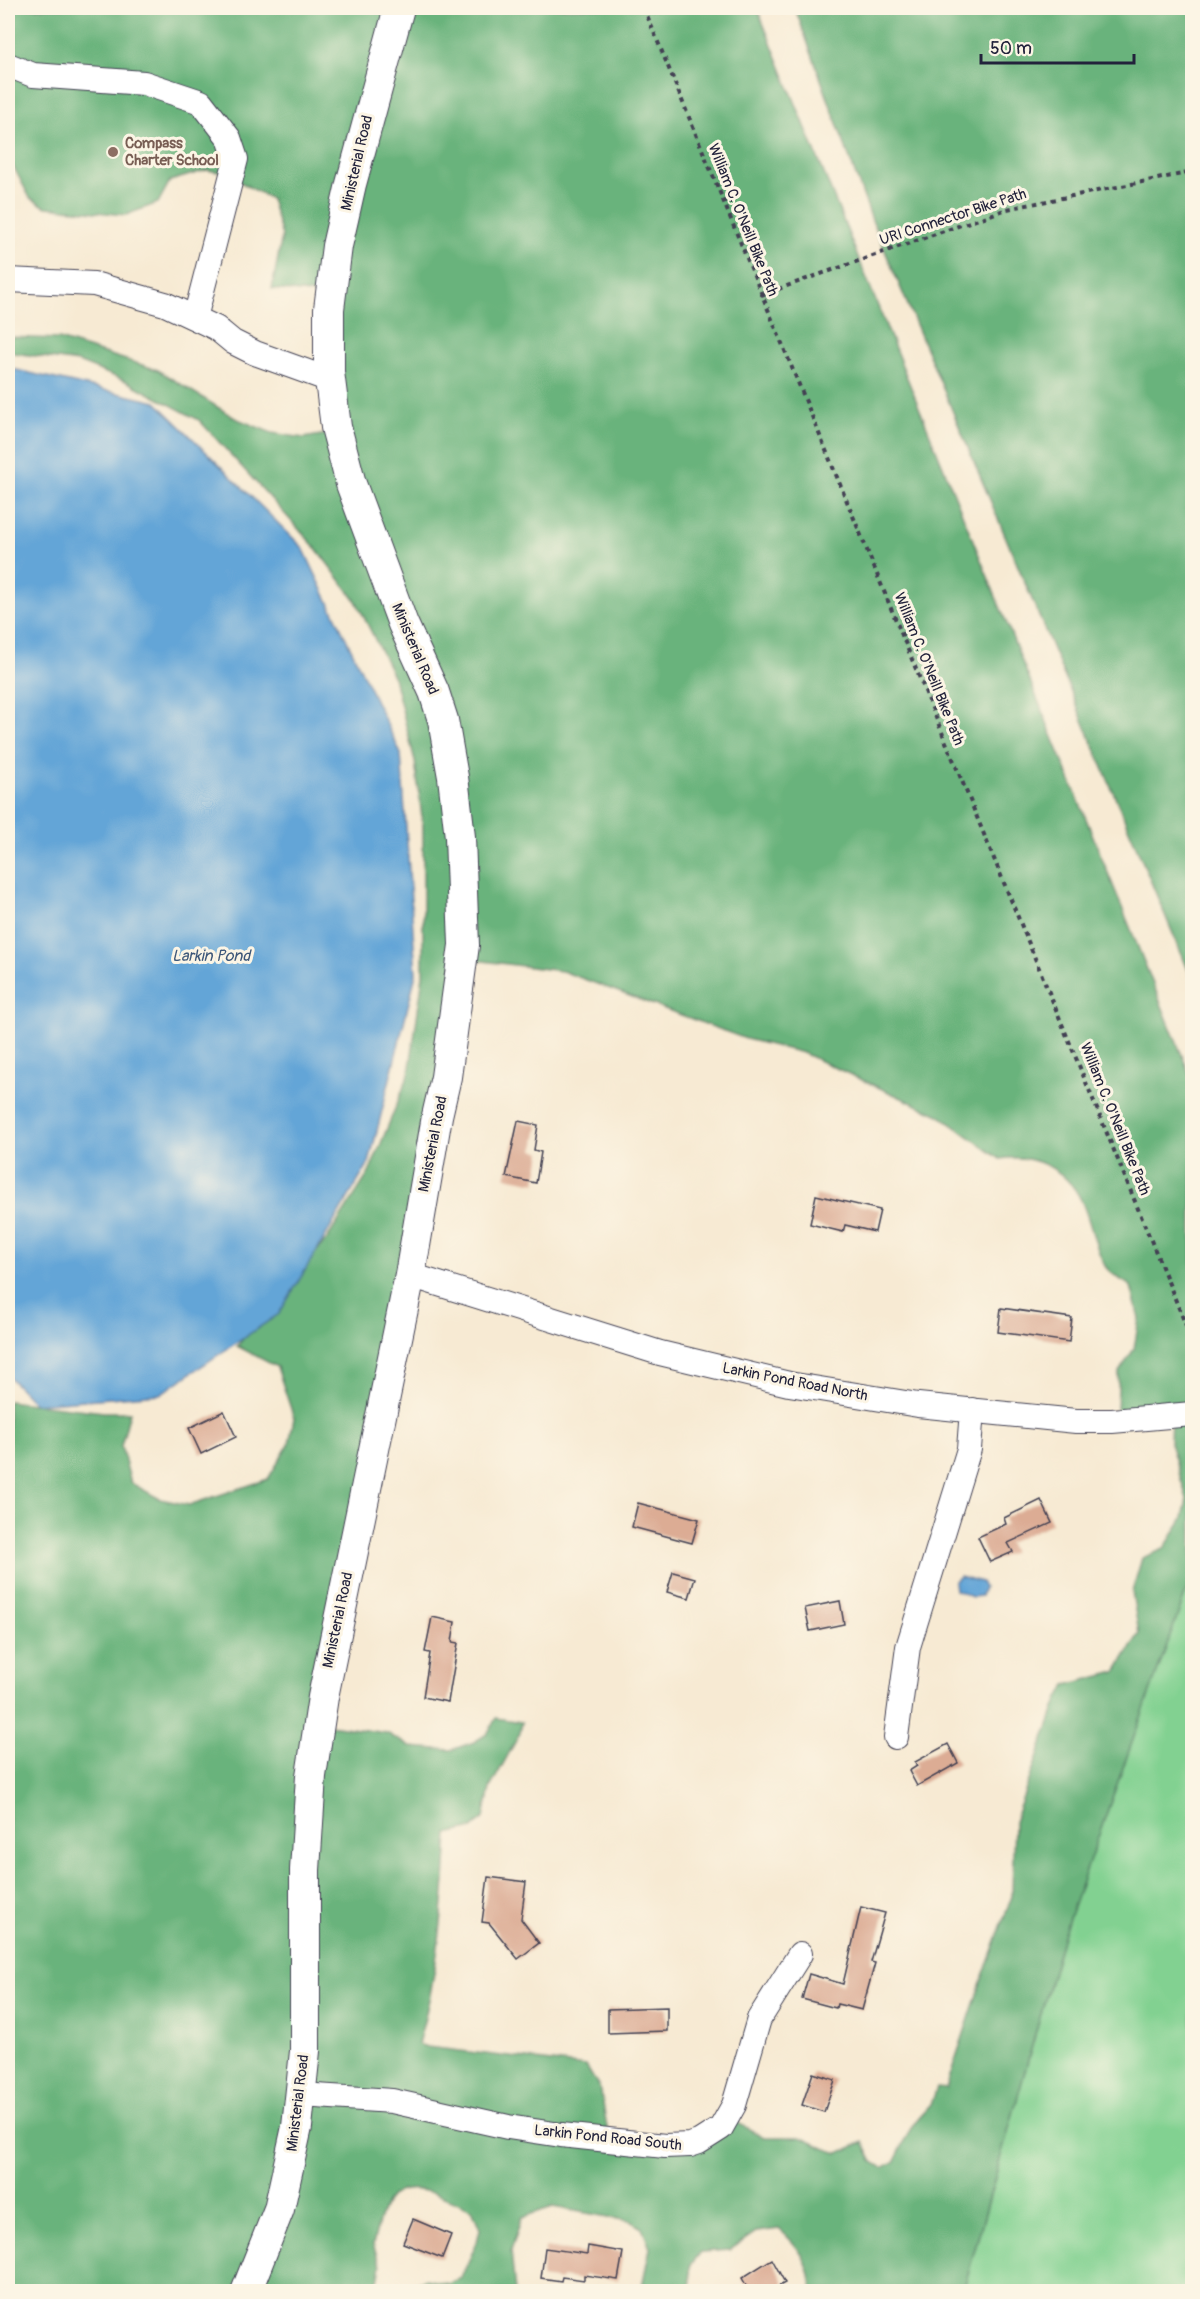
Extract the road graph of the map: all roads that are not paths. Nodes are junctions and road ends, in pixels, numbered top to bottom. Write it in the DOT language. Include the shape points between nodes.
graph roads {
  1 [pos="399,8"];
  2 [pos="8,65"];
  3 [pos="8,280"];
  4 [pos="195,318"];
  5 [pos="330,380"];
  6 [pos="410,1275"];
  7 [pos="972,1410"];
  8 [pos="1192,1414"];
  9 [pos="896,1737"];
  10 [pos="800,1954"];
  11 [pos="301,2095"];
  12 [pos="246,2292"];
  1 -- 5 [label="main road, Ministerial Road" via="337,246 329,309"];
  2 -- 4 [label="street" via="33,75 144,83 201,102 229,138 236,159"];
  3 -- 4 [label="street" via="94,284 165,304"];
  4 -- 5 [label="street" via="255,353"];
  5 -- 6 [label="main road, Ministerial Road" via="336,427 351,484 442,720 460,837 464,945 446,1077"];
  6 -- 7 [label="street, Larkin Pond Road North" via="660,1353 789,1384"];
  6 -- 11 [label="main road, Ministerial Road" via="323,1696 311,1776"];
  7 -- 8 [label="street, Larkin Pond Road North" via="1076,1421"];
  7 -- 9 [label="street" via="969,1449 908,1647"];
  10 -- 11 [label="street, Larkin Pond Road South" via="759,2019 734,2105 721,2128 690,2145 561,2135 392,2101"];
  11 -- 12 [label="main road, Ministerial Road" via="279,2209"];
}
